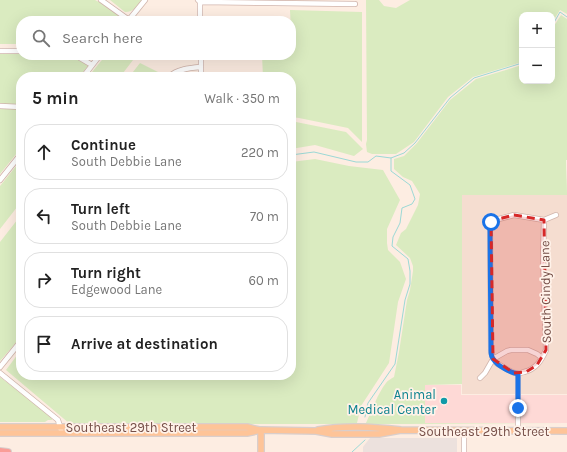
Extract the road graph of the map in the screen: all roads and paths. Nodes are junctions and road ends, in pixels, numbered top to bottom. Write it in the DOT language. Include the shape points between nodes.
graph roads {
  1 [pos="101,0"];
  2 [pos="145,0"];
  3 [pos="199,1"];
  4 [pos="355,4"];
  5 [pos="122,16"];
  6 [pos="133,16"];
  7 [pos="200,16"];
  8 [pos="0,50"];
  9 [pos="16,51"];
  10 [pos="84,60"];
  11 [pos="96,60"];
  12 [pos="201,60"];
  13 [pos="92,65"];
  14 [pos="201,67"];
  15 [pos="86,72"];
  16 [pos="176,72"];
  17 [pos="201,72"];
  18 [pos="0,106"];
  19 [pos="16,107"];
  20 [pos="16,160"];
  21 [pos="0,180"];
  22 [pos="556,215"];
  23 [pos="544,220"];
  24 [pos="16,347"];
  25 [pos="542,358"];
  26 [pos="492,359"];
  27 [pos="0,367"];
  28 [pos="0,373"];
  29 [pos="518,374"];
  30 [pos="480,378"];
  31 [pos="0,427"];
  32 [pos="60,427"];
  33 [pos="261,430"];
  34 [pos="518,430"];
  35 [pos="464,431"];
  36 [pos="567,431"];
  37 [pos="0,433"];
  38 [pos="62,434"];
  39 [pos="0,451"];
  40 [pos="8,452"];
  41 [pos="261,452"];
  42 [pos="464,452"];
  1 -- 5 [label="street"];
  2 -- 6 [label="street"];
  3 -- 4 [label="street"];
  3 -- 7 [label="street"];
  8 -- 9 [label="street"];
  10 -- 13 [label="street"];
  11 -- 13 [label="street"];
  12 -- 14 [label="street"];
  13 -- 15 [label="street"];
  14 -- 16 [label="street"];
  14 -- 17 [label="street"];
  18 -- 19 [label="street"];
  20 -- 21 [label="street"];
  22 -- 23 [label="street"];
  23 -- 25 [label="street, South Cindy Lane" via="546,350"];
  23 -- 26 [label="street" via="514,215 491,222"];
  24 -- 27 [label="street"];
  25 -- 26 [label="street" via="533,351 511,350"];
  25 -- 29 [label="street, South Cindy Lane" via="532,369"];
  26 -- 29 [label="street"];
  26 -- 30 [label="street"];
  28 -- 32 [label="street" via="58,420"];
  29 -- 34 [label="street"];
  31 -- 32 [label="main road, Southeast 29th Street"];
  32 -- 33 [label="main road, Southeast 29th Street" via="247,427"];
  32 -- 38 [label="street"];
  33 -- 35 [label="main road, Southeast 29th Street" via="316,431 332,427 379,427 400,430"];
  33 -- 38 [label="main road, Southeast 29th Street" via="247,433"];
  33 -- 41 [label="main road"];
  34 -- 35 [label="main road, Southeast 29th Street"];
  34 -- 36 [label="main road, Southeast 29th Street"];
  35 -- 42 [label="street"];
  37 -- 38 [label="main road, Southeast 29th Street"];
  39 -- 40 [label="highway"];
}
